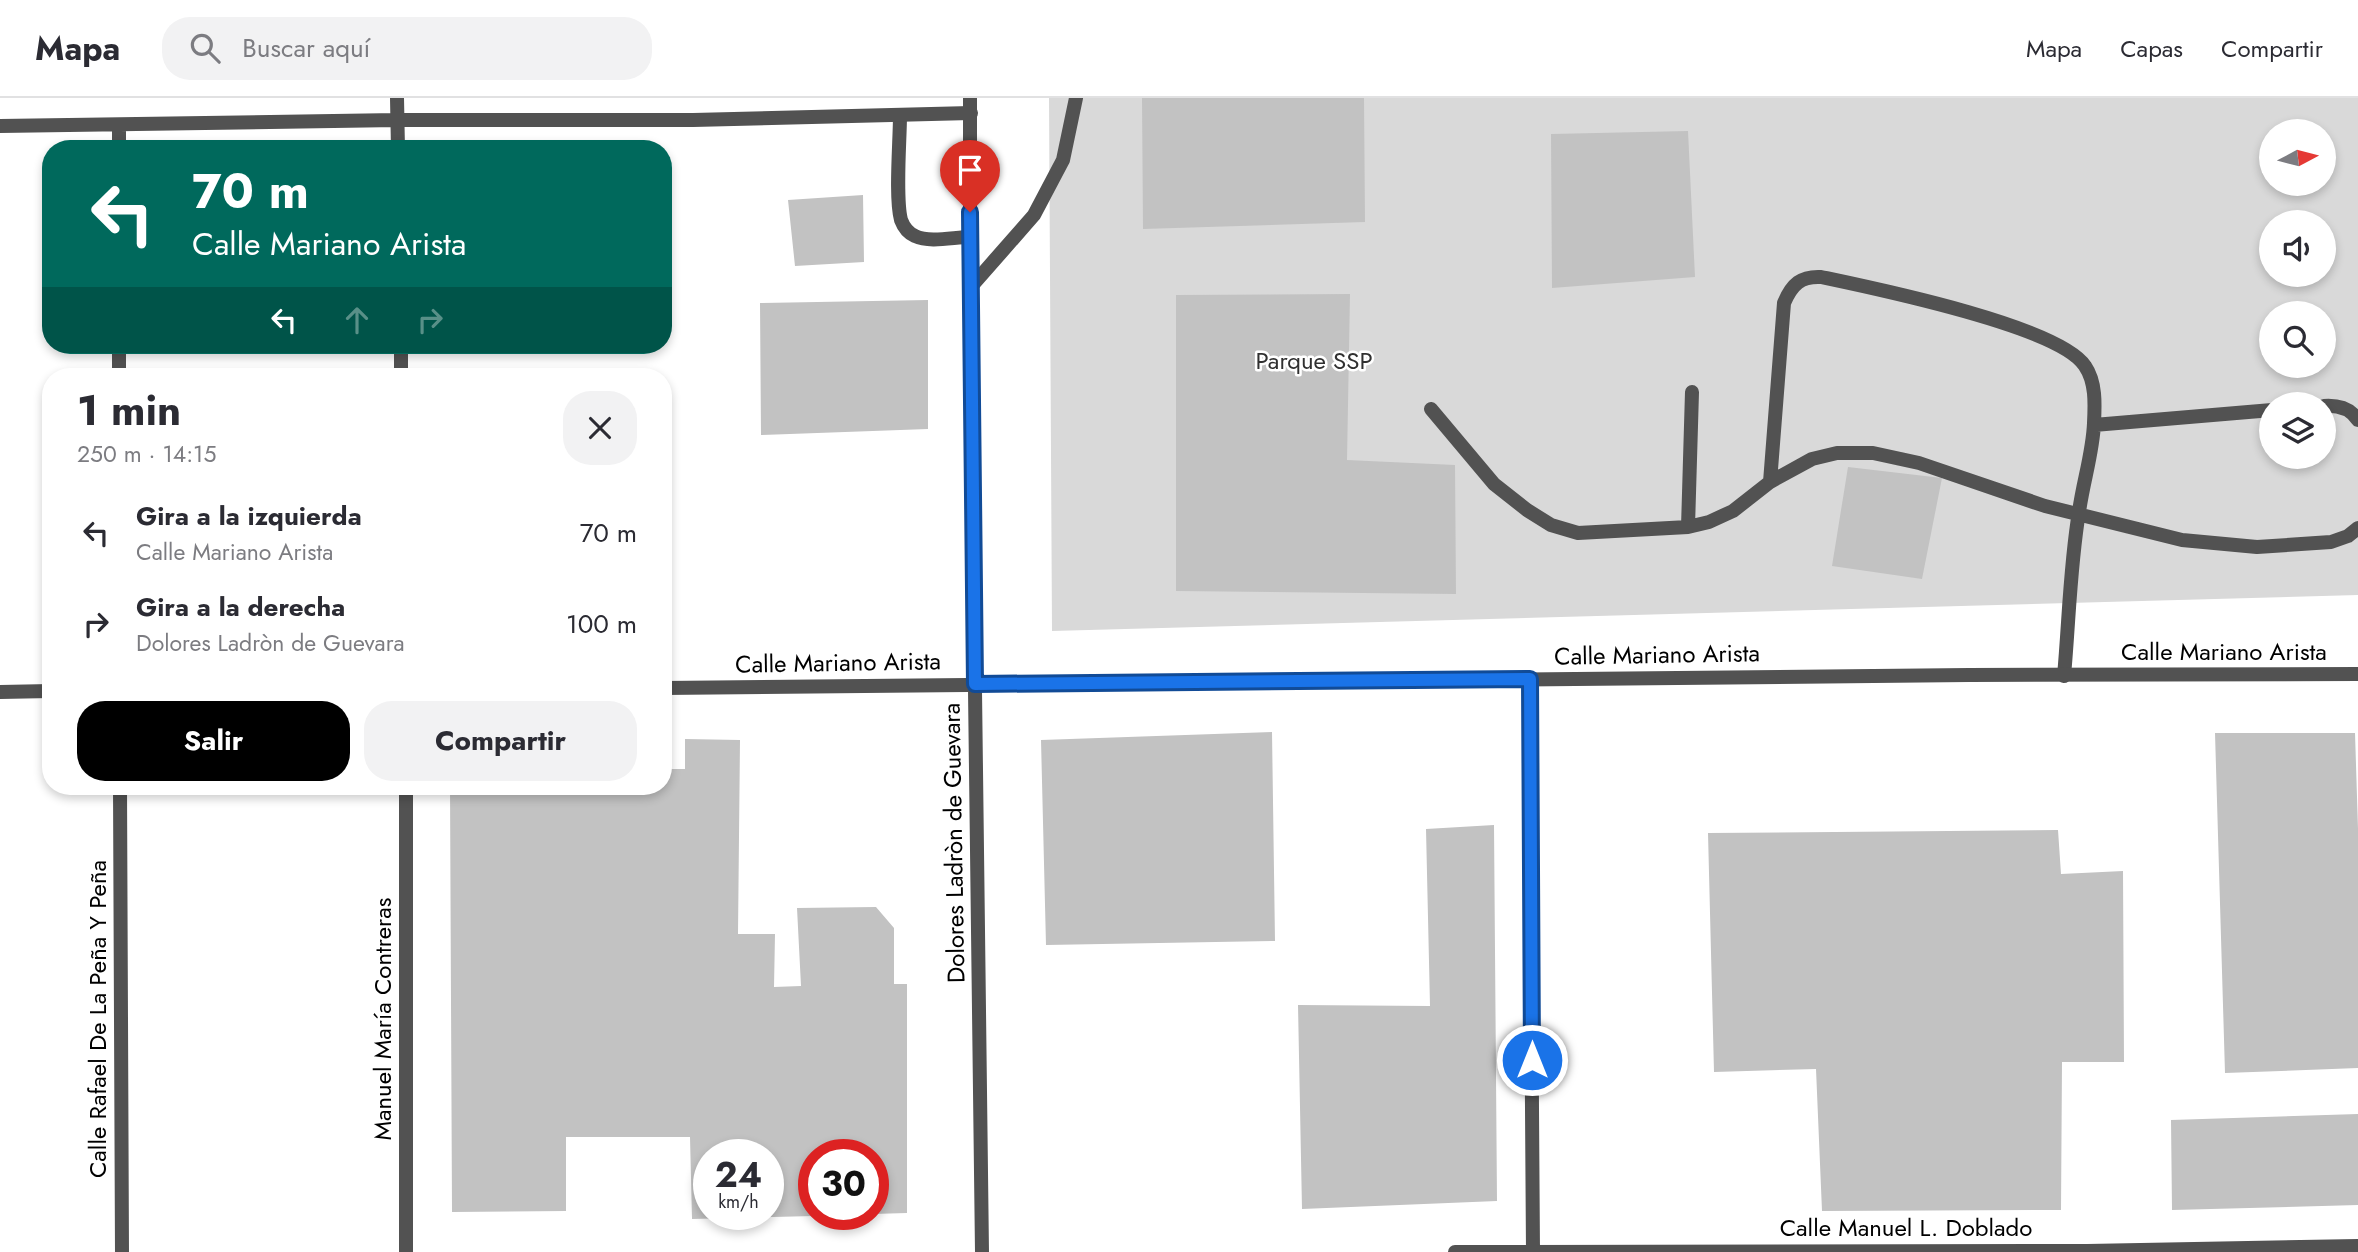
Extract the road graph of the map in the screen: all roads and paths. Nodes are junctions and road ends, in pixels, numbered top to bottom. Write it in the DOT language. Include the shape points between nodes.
graph roads {
  1 [pos="397,98"];
  2 [pos="1076,98"];
  3 [pos="970,106"];
  4 [pos="900,116"];
  5 [pos="397,120"];
  6 [pos="119,125"];
  7 [pos="0,126"];
  8 [pos="119,140"];
  9 [pos="398,140"];
  10 [pos="970,237"];
  11 [pos="970,288"];
  12 [pos="1692,392"];
  13 [pos="2336,407"];
  14 [pos="1431,409"];
  15 [pos="2259,411"];
  16 [pos="2358,420"];
  17 [pos="2094,425"];
  18 [pos="1770,482"];
  19 [pos="2078,514"];
  20 [pos="1688,527"];
  21 [pos="2358,528"];
  22 [pos="2358,674"];
  23 [pos="2064,676"];
  24 [pos="1530,679"];
  25 [pos="975,684"];
  26 [pos="672,688"];
  27 [pos="42,691"];
  28 [pos="0,692"];
  29 [pos="120,795"];
  30 [pos="406,795"];
  31 [pos="2358,1246"];
  32 [pos="1532,1251"];
  33 [pos="122,1252"];
  34 [pos="405,1252"];
  35 [pos="982,1252"];
  36 [pos="1455,1252"];
  37 [pos="2087,1252"];
  1 -- 5 [label="street"];
  2 -- 11 [label="street" via="1063,160 1034,215"];
  3 -- 4 [label="street"];
  3 -- 10 [label="street, Dolores Ladròn de Guevara"];
  4 -- 5 [label="street"];
  4 -- 10 [label="street" via="900,218 905,229 922,239"];
  5 -- 6 [label="street"];
  5 -- 9 [label="street"];
  6 -- 7 [label="street"];
  6 -- 8 [label="street"];
  10 -- 11 [label="street, Dolores Ladròn de Guevara"];
  11 -- 25 [label="street, Dolores Ladròn de Guevara"];
  12 -- 20 [label="street"];
  13 -- 16 [label="street" via="2345,408"];
  14 -- 20 [label="street" via="1494,484 1551,525 1578,533"];
  15 -- 17 [label="street"];
  17 -- 18 [label="street" via="2093,384 2085,366 2053,341 1894,292 1809,277 1789,290 1784,303"];
  17 -- 19 [label="street"];
  18 -- 19 [label="street" via="1812,459 1837,453 1873,453 1919,463"];
  18 -- 20 [label="street" via="1733,510"];
  19 -- 21 [label="street" via="2182,540 2257,547 2331,542"];
  19 -- 23 [label="street"];
  22 -- 23 [label="street, Calle Mariano Arista"];
  23 -- 24 [label="street, Calle Mariano Arista"];
  24 -- 25 [label="street, Calle Mariano Arista"];
  24 -- 32 [label="street"];
  25 -- 26 [label="street, Calle Mariano Arista"];
  25 -- 35 [label="street, Dolores Ladròn de Guevara"];
  27 -- 28 [label="street"];
  29 -- 33 [label="street, Calle Rafael De La Peña Y Peña"];
  30 -- 34 [label="street, Manuel María Contreras"];
  31 -- 37 [label="street, Calle Manuel L. Doblado"];
  32 -- 36 [label="street, Calle Manuel L. Doblado"];
  32 -- 37 [label="street, Calle Manuel L. Doblado"];
}
